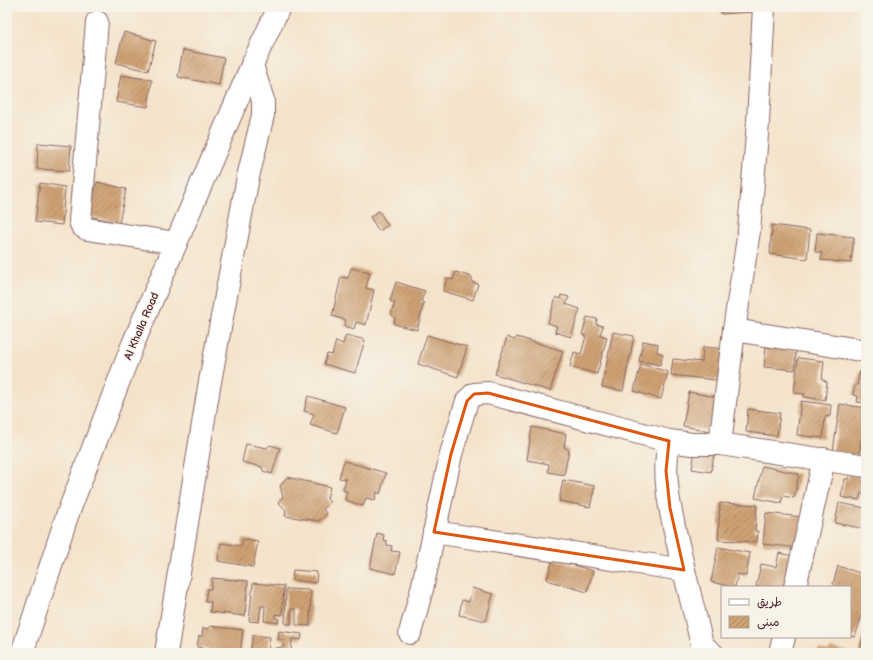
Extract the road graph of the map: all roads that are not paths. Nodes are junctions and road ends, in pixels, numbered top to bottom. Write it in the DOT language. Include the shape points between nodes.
graph roads {
  1 [pos="279,7"];
  2 [pos="764,7"];
  3 [pos="97,22"];
  4 [pos="252,65"];
  5 [pos="176,243"];
  6 [pos="734,330"];
  7 [pos="866,351"];
  8 [pos="669,442"];
  9 [pos="720,444"];
  10 [pos="824,459"];
  11 [pos="866,466"];
  12 [pos="434,532"];
  13 [pos="684,570"];
  14 [pos="795,586"];
  15 [pos="410,633"];
  16 [pos="784,638"];
  17 [pos="22,653"];
  18 [pos="166,653"];
  19 [pos="712,653"];
  20 [pos="780,653"];
  1 -- 4 [label="street, Al Khalla Road"];
  2 -- 6 [label="street" via="749,231"];
  3 -- 5 [label="street" via="80,220 82,226 87,229"];
  4 -- 5 [label="street, Al Khalla Road"];
  4 -- 18 [label="street" via="263,100 263,115 248,177 209,387"];
  5 -- 17 [label="street, Al Khalla Road" via="133,344 70,509"];
  6 -- 7 [label="street"];
  6 -- 9 [label="street"];
  8 -- 9 [label="street"];
  8 -- 12 [label="street" via="488,393 474,394 467,401 451,454"];
  8 -- 13 [label="street" via="666,471 670,508"];
  9 -- 10 [label="street"];
  10 -- 11 [label="street"];
  10 -- 14 [label="street"];
  12 -- 13 [label="street"];
  12 -- 15 [label="street"];
  13 -- 19 [label="street" via="702,645"];
  16 -- 20 [label="street"];
}
